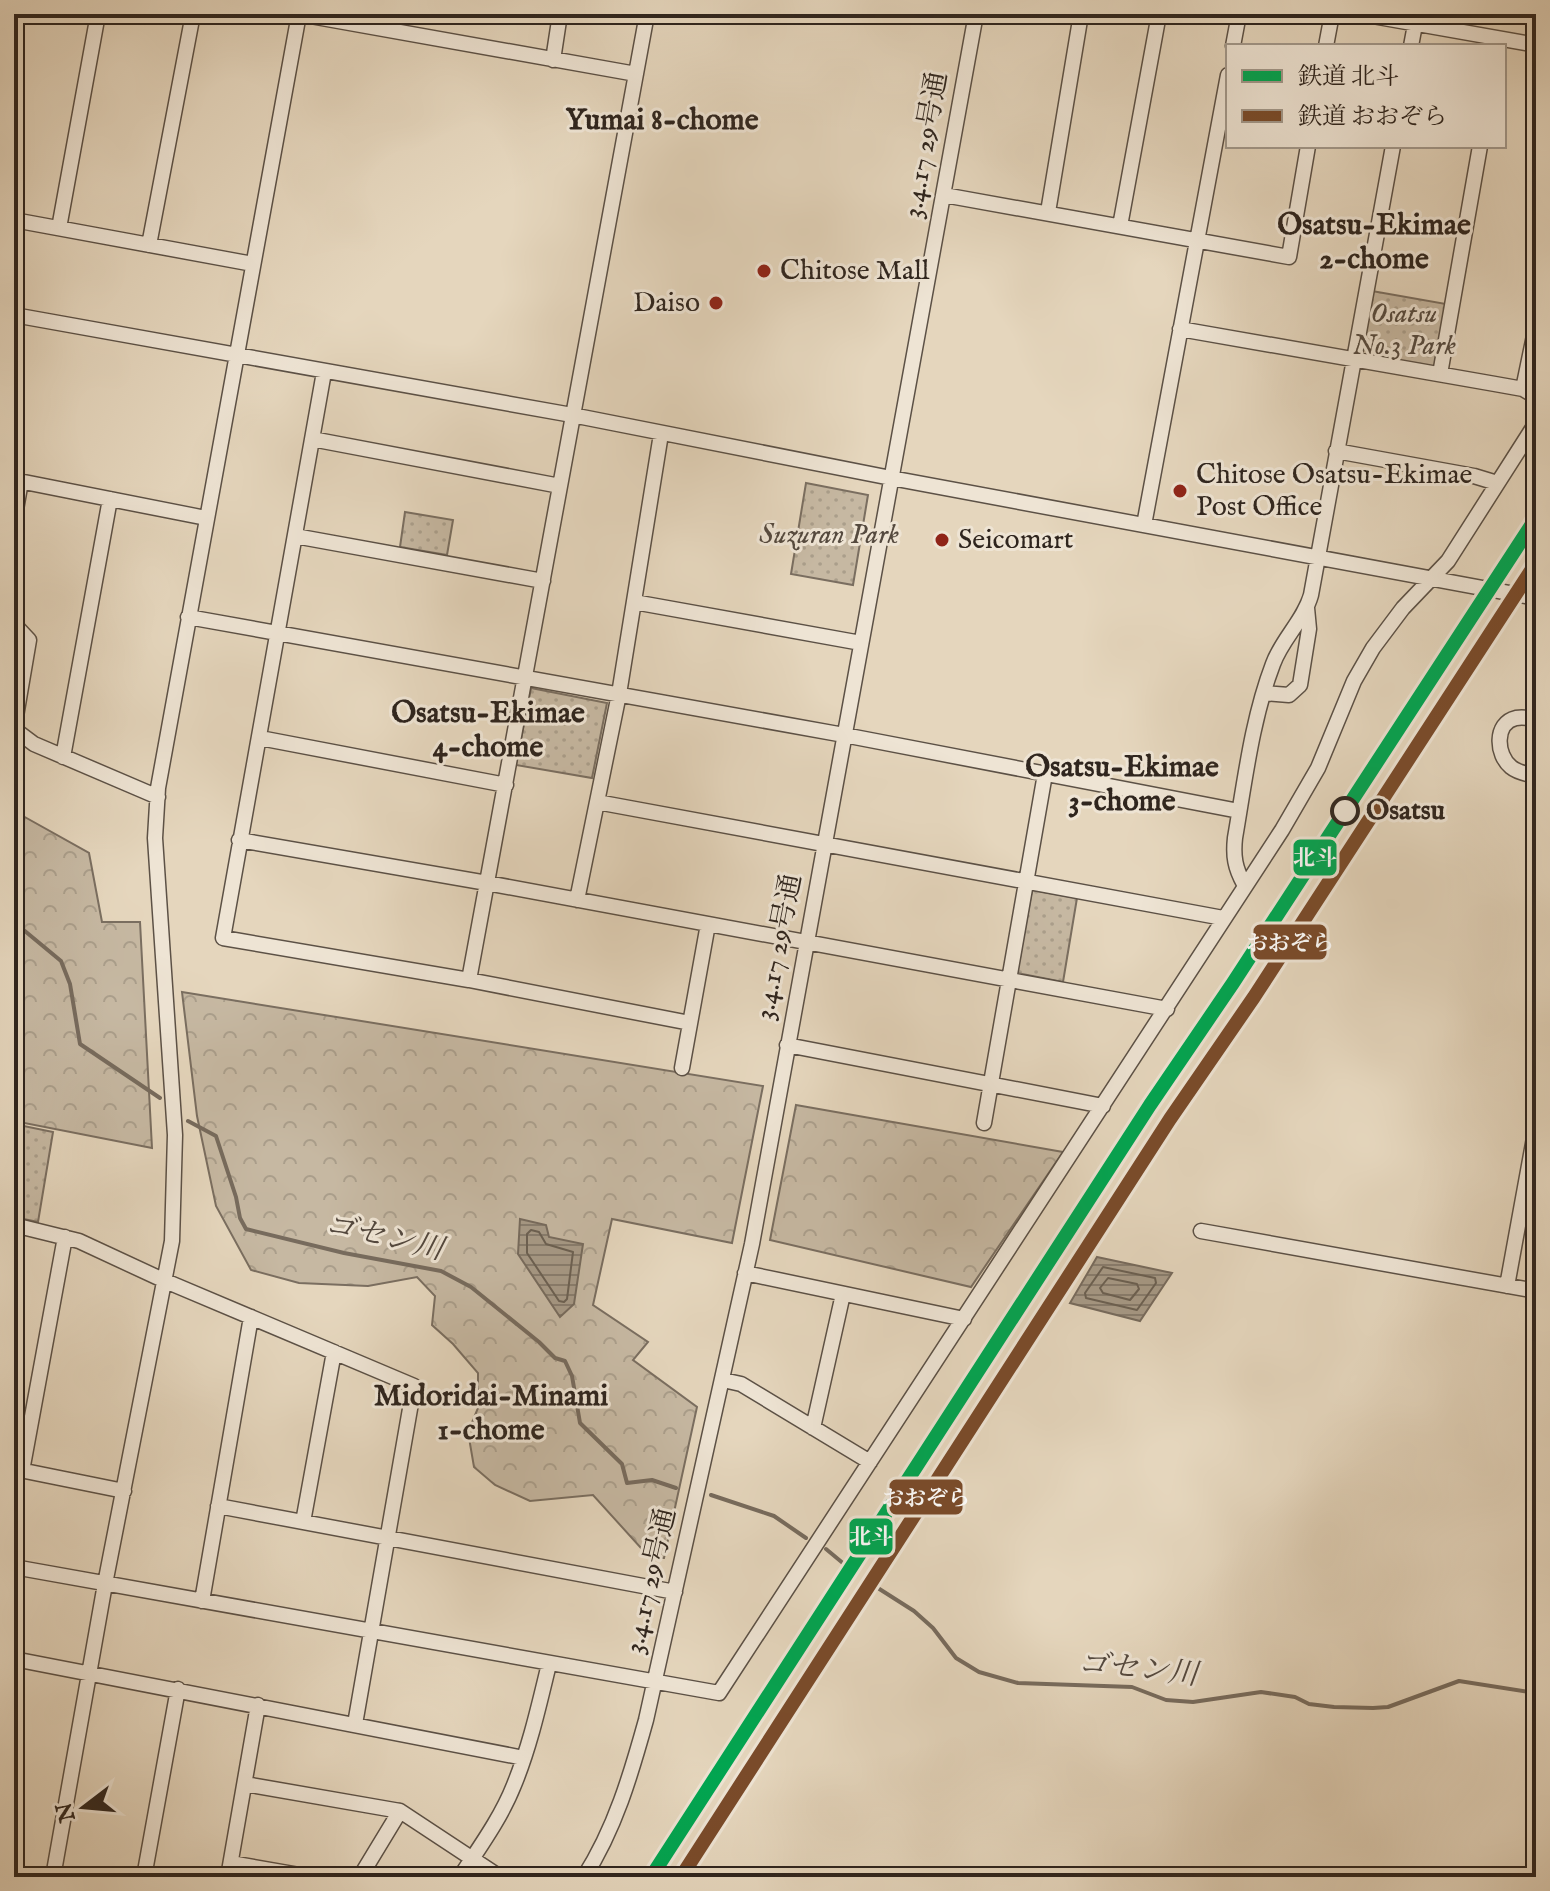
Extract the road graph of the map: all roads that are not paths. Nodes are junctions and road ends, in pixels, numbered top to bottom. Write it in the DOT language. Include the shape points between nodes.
graph roads {
  1 [pos="98,14"];
  2 [pos="193,14"];
  3 [pos="299,14"];
  4 [pos="560,14"];
  5 [pos="647,14"];
  6 [pos="976,14"];
  7 [pos="1081,14"];
  8 [pos="1159,14"];
  9 [pos="1239,14"];
  10 [pos="1332,14"];
  11 [pos="1361,14"];
  12 [pos="1416,19"];
  13 [pos="1499,42"];
  14 [pos="1233,44"];
  15 [pos="1326,44"];
  16 [pos="1411,44"];
  17 [pos="1536,45"];
  18 [pos="553,60"];
  19 [pos="636,74"];
  20 [pos="1226,86"];
  21 [pos="1308,148"];
  22 [pos="1393,148"];
  23 [pos="1480,148"];
  24 [pos="944,195"];
  25 [pos="1048,212"];
  26 [pos="14,220"];
  27 [pos="1120,226"];
  28 [pos="59,228"];
  29 [pos="1197,240"];
  30 [pos="149,245"];
  31 [pos="253,264"];
  32 [pos="14,315"];
  33 [pos="1536,326"];
  34 [pos="1180,329"];
  35 [pos="236,356"];
  36 [pos="1353,360"];
  37 [pos="324,372"];
  38 [pos="1440,374"];
  39 [pos="1530,393"];
  40 [pos="572,415"];
  41 [pos="1536,423"];
  42 [pos="661,434"];
  43 [pos="312,439"];
  44 [pos="1336,451"];
  45 [pos="891,478"];
  46 [pos="18,481"];
  47 [pos="1497,483"];
  48 [pos="560,486"];
  49 [pos="110,499"];
  50 [pos="206,518"];
  51 [pos="14,521"];
  52 [pos="1144,525"];
  53 [pos="295,536"];
  54 [pos="1317,556"];
  55 [pos="1432,578"];
  56 [pos="543,581"];
  57 [pos="1536,598"];
  58 [pos="634,602"];
  59 [pos="1307,608"];
  60 [pos="188,617"];
  61 [pos="14,624"];
  62 [pos="277,633"];
  63 [pos="861,643"];
  64 [pos="526,678"];
  65 [pos="1264,693"];
  66 [pos="619,694"];
  67 [pos="1536,720"];
  68 [pos="14,729"];
  69 [pos="844,735"];
  70 [pos="260,738"];
  71 [pos="63,757"];
  72 [pos="1045,774"];
  73 [pos="1536,776"];
  74 [pos="506,785"];
  75 [pos="158,797"];
  76 [pos="597,802"];
  77 [pos="1239,811"];
  78 [pos="239,840"];
  79 [pos="824,844"];
  80 [pos="1026,881"];
  81 [pos="487,883"];
  82 [pos="1244,884"];
  83 [pos="577,900"];
  84 [pos="1223,918"];
  85 [pos="708,924"];
  86 [pos="806,943"];
  87 [pos="469,980"];
  88 [pos="1008,980"];
  89 [pos="1167,1009"];
  90 [pos="690,1023"];
  91 [pos="787,1045"];
  92 [pos="682,1068"];
  93 [pos="991,1084"];
  94 [pos="1103,1106"];
  95 [pos="984,1123"];
  96 [pos="1536,1127"];
  97 [pos="14,1225"];
  98 [pos="1201,1231"];
  99 [pos="65,1237"];
  100 [pos="745,1273"];
  101 [pos="163,1280"];
  102 [pos="1507,1286"];
  103 [pos="1536,1291"];
  104 [pos="843,1294"];
  105 [pos="251,1317"];
  106 [pos="964,1319"];
  107 [pos="334,1352"];
  108 [pos="723,1380"];
  109 [pos="813,1428"];
  110 [pos="870,1462"];
  111 [pos="18,1470"];
  112 [pos="124,1491"];
  113 [pos="218,1506"];
  114 [pos="303,1522"];
  115 [pos="388,1538"];
  116 [pos="14,1567"];
  117 [pos="105,1584"];
  118 [pos="675,1592"];
  119 [pos="202,1601"];
  120 [pos="371,1632"];
  121 [pos="14,1659"];
  122 [pos="549,1664"];
  123 [pos="90,1672"];
  124 [pos="654,1683"];
  125 [pos="178,1689"];
  126 [pos="258,1705"];
  127 [pos="355,1724"];
  128 [pos="524,1758"];
  129 [pos="245,1784"];
  130 [pos="400,1811"];
  131 [pos="472,1858"];
  132 [pos="230,1870"];
  133 [pos="53,1877"];
  134 [pos="144,1877"];
  135 [pos="311,1877"];
  136 [pos="360,1877"];
  137 [pos="460,1877"];
  138 [pos="500,1877"];
  139 [pos="584,1877"];
  1 -- 28 [label="street"];
  2 -- 30 [label="street"];
  3 -- 18 [label="street"];
  3 -- 31 [label="street"];
  4 -- 18 [label="street"];
  5 -- 19 [label="street"];
  6 -- 24 [label="street, 3.4.17 29号通"];
  7 -- 25 [label="street"];
  8 -- 27 [label="street"];
  9 -- 14 [label="street"];
  10 -- 15 [label="street"];
  11 -- 12 [label="street"];
  12 -- 13 [label="street"];
  12 -- 16 [label="street"];
  13 -- 17 [label="street"];
  18 -- 19 [label="street"];
  19 -- 40 [label="street"];
  20 -- 29 [label="street"];
  21 -- 29 [label="street" via="1289,257"];
  22 -- 36 [label="street"];
  23 -- 38 [label="street"];
  24 -- 25 [label="street"];
  24 -- 45 [label="street, 3.4.17 29号通"];
  25 -- 27 [label="street"];
  26 -- 28 [label="street"];
  27 -- 29 [label="street"];
  28 -- 30 [label="street"];
  29 -- 34 [label="street"];
  30 -- 31 [label="street"];
  31 -- 35 [label="street"];
  32 -- 35 [label="street"];
  33 -- 39 [label="street"];
  34 -- 36 [label="street"];
  34 -- 52 [label="street"];
  35 -- 37 [label="street"];
  35 -- 50 [label="street"];
  36 -- 38 [label="street"];
  36 -- 44 [label="street"];
  37 -- 40 [label="street"];
  37 -- 43 [label="street"];
  38 -- 39 [label="street"];
  40 -- 42 [label="street"];
  40 -- 48 [label="street"];
  41 -- 47 [label="street"];
  42 -- 45 [label="street"];
  42 -- 58 [label="street"];
  43 -- 48 [label="street"];
  43 -- 53 [label="street"];
  44 -- 47 [label="street"];
  44 -- 54 [label="street"];
  45 -- 52 [label="street"];
  45 -- 63 [label="street, 3.4.17 29号通"];
  46 -- 49 [label="street"];
  46 -- 51 [label="street"];
  47 -- 55 [label="street"];
  48 -- 56 [label="street"];
  49 -- 50 [label="street"];
  49 -- 71 [label="street"];
  50 -- 60 [label="street"];
  52 -- 54 [label="street"];
  53 -- 56 [label="street"];
  53 -- 62 [label="street"];
  54 -- 55 [label="street"];
  54 -- 59 [label="street"];
  55 -- 57 [label="street"];
  55 -- 82 [label="street" via="1373,648 1318,768"];
  56 -- 64 [label="street"];
  58 -- 63 [label="street"];
  58 -- 66 [label="street"];
  59 -- 65 [label="street" via="1278,651"];
  59 -- 65 [label="street" via="1300,685 1289,695"];
  60 -- 62 [label="street"];
  60 -- 75 [label="street"];
  61 -- 68 [label="street" via="29,640"];
  62 -- 64 [label="street"];
  62 -- 70 [label="street"];
  63 -- 69 [label="street, 3.4.17 29号通"];
  64 -- 66 [label="street"];
  64 -- 74 [label="street"];
  65 -- 77 [label="street"];
  66 -- 69 [label="street"];
  66 -- 76 [label="street"];
  67 -- 73 [label="street" via="1511,719 1499,737 1510,767"];
  68 -- 71 [label="street"];
  69 -- 72 [label="street"];
  69 -- 79 [label="street, 3.4.17 29号通"];
  70 -- 74 [label="street"];
  70 -- 78 [label="street"];
  71 -- 75 [label="street"];
  72 -- 77 [label="street"];
  72 -- 80 [label="street"];
  74 -- 81 [label="street"];
  75 -- 101 [label="street" via="155,838 175,1135 172,1241"];
  76 -- 79 [label="street"];
  76 -- 83 [label="street"];
  77 -- 82 [label="street" via="1233,856"];
  78 -- 81 [label="street"];
  78 -- 87 [label="street" via="223,938"];
  79 -- 80 [label="street"];
  79 -- 86 [label="street, 3.4.17 29号通"];
  80 -- 84 [label="street"];
  80 -- 88 [label="street"];
  81 -- 83 [label="street"];
  81 -- 87 [label="street"];
  82 -- 84 [label="street"];
  83 -- 85 [label="street"];
  84 -- 89 [label="street"];
  85 -- 86 [label="street"];
  85 -- 90 [label="street"];
  86 -- 88 [label="street"];
  86 -- 91 [label="street, 3.4.17 29号通"];
  87 -- 90 [label="street"];
  88 -- 89 [label="street"];
  88 -- 93 [label="street"];
  89 -- 94 [label="street"];
  90 -- 92 [label="street"];
  91 -- 93 [label="street"];
  91 -- 100 [label="street, 3.4.17 29号通"];
  93 -- 94 [label="street"];
  93 -- 95 [label="street"];
  94 -- 106 [label="street"];
  96 -- 102 [label="street"];
  97 -- 99 [label="street"];
  98 -- 102 [label="street"];
  99 -- 101 [label="street"];
  99 -- 111 [label="street"];
  100 -- 104 [label="street"];
  100 -- 108 [label="street, 3.4.17 29号通"];
  101 -- 105 [label="street"];
  101 -- 112 [label="street"];
  102 -- 103 [label="street"];
  104 -- 106 [label="street"];
  104 -- 109 [label="street"];
  105 -- 107 [label="street"];
  105 -- 113 [label="street"];
  106 -- 110 [label="street"];
  107 -- 114 [label="street"];
  107 -- 115 [label="street" via="414,1386"];
  108 -- 109 [label="street" via="741,1384"];
  108 -- 118 [label="street, 3.4.17 29号通"];
  109 -- 110 [label="street"];
  110 -- 124 [label="street" via="719,1693"];
  111 -- 112 [label="street"];
  112 -- 117 [label="street"];
  113 -- 114 [label="street"];
  113 -- 119 [label="street"];
  114 -- 115 [label="street"];
  115 -- 118 [label="street"];
  115 -- 120 [label="street"];
  116 -- 117 [label="street"];
  117 -- 119 [label="street"];
  117 -- 123 [label="street"];
  118 -- 124 [label="street, 3.4.17 29号通"];
  119 -- 120 [label="street"];
  120 -- 122 [label="street"];
  120 -- 127 [label="street"];
  121 -- 123 [label="street"];
  122 -- 124 [label="street"];
  122 -- 128 [label="street"];
  123 -- 125 [label="street"];
  123 -- 133 [label="street"];
  124 -- 139 [label="street, 3.4.17 29号通" via="623,1797"];
  125 -- 126 [label="street"];
  125 -- 134 [label="street"];
  126 -- 127 [label="street"];
  126 -- 129 [label="street"];
  127 -- 128 [label="street"];
  128 -- 131 [label="street" via="513,1788"];
  129 -- 130 [label="street"];
  129 -- 132 [label="street"];
  130 -- 131 [label="street"];
  130 -- 136 [label="street"];
  131 -- 137 [label="street"];
  131 -- 138 [label="street"];
  132 -- 135 [label="street"];
}
